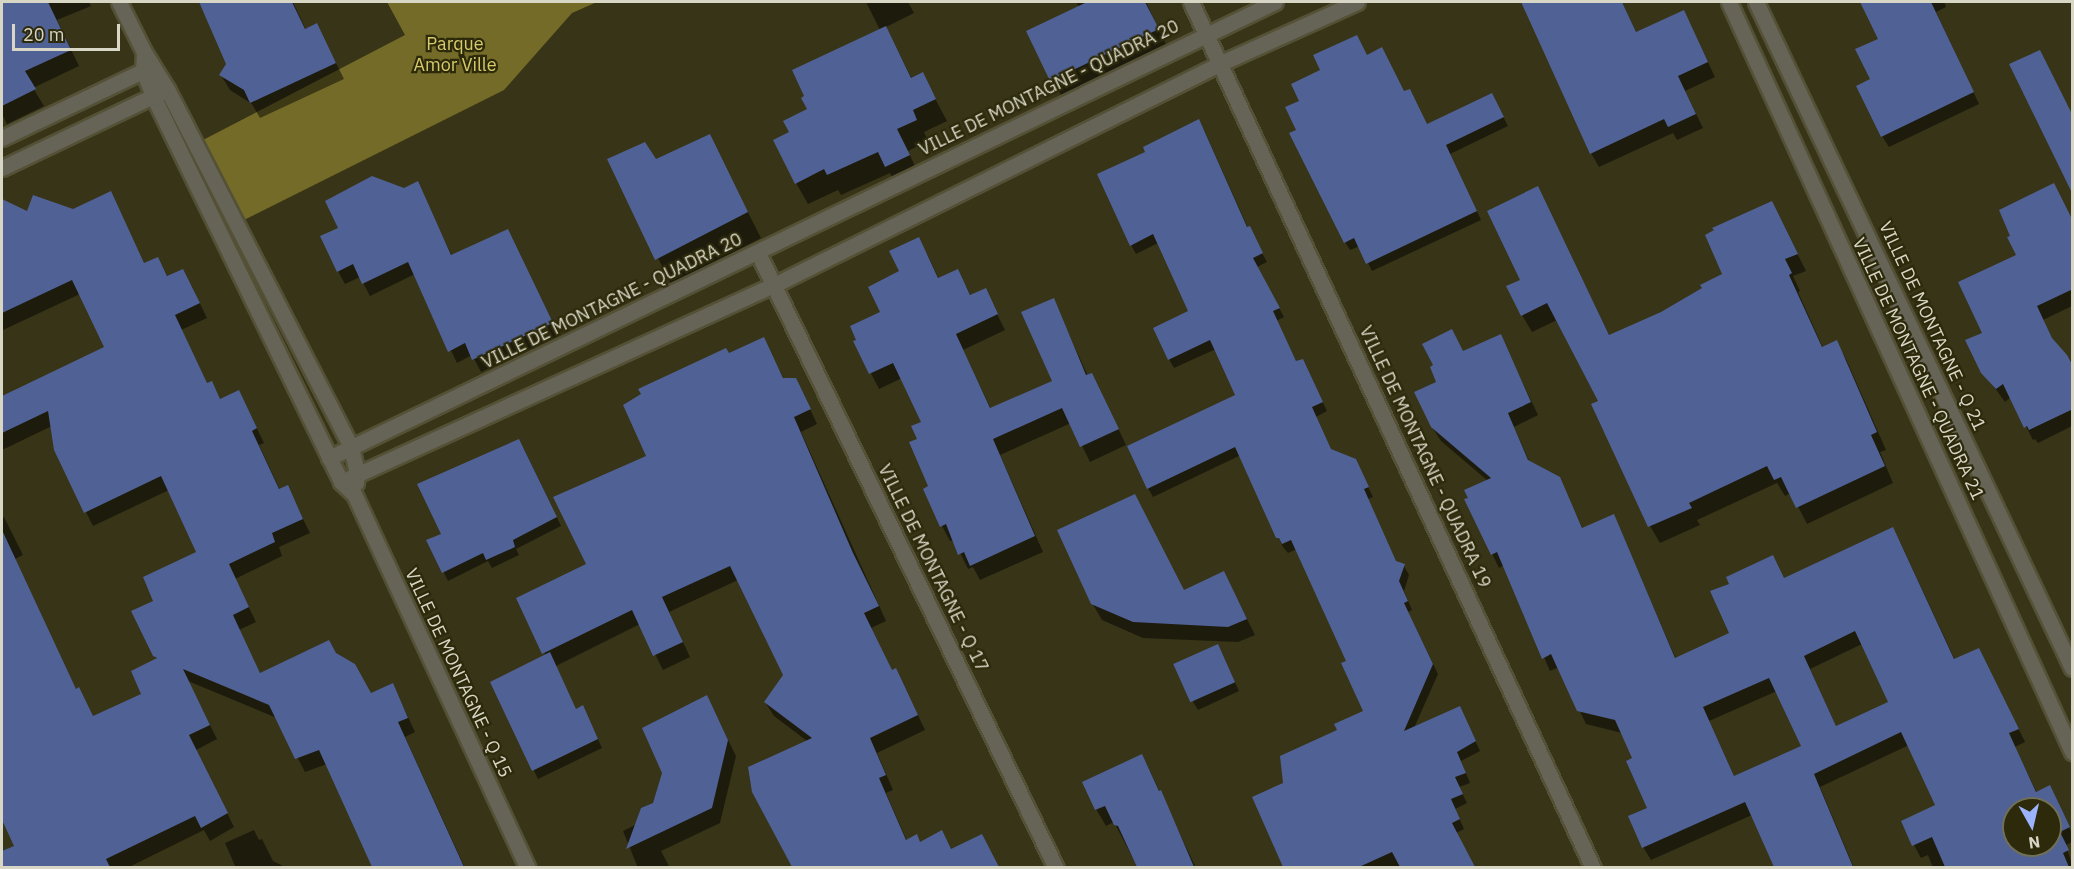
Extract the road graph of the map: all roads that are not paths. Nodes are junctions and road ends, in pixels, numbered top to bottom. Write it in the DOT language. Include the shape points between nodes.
graph roads {
  1 [pos="119,2"];
  2 [pos="1191,2"];
  3 [pos="1275,2"];
  4 [pos="1357,2"];
  5 [pos="1729,2"];
  6 [pos="1756,2"];
  7 [pos="1206,33"];
  8 [pos="1221,63"];
  9 [pos="149,68"];
  10 [pos="167,89"];
  11 [pos="153,96"];
  12 [pos="2,138"];
  13 [pos="2,168"];
  14 [pos="758,253"];
  15 [pos="774,285"];
  16 [pos="351,447"];
  17 [pos="329,458"];
  18 [pos="357,474"];
  19 [pos="341,482"];
  20 [pos="354,494"];
  21 [pos="2073,668"];
  22 [pos="2073,752"];
  23 [pos="528,867"];
  24 [pos="1056,867"];
  25 [pos="1593,867"];
  1 -- 9 [label="street"];
  2 -- 7 [label="street, VILLE DE MONTAGNE - QUADRA 19"];
  3 -- 7 [label="street, VILLE DE MONTAGNE - QUADRA 20"];
  4 -- 8 [label="street"];
  5 -- 22 [label="street, VILLE DE MONTAGNE - QUADRA 21"];
  6 -- 21 [label="street, VILLE DE MONTAGNE - Q 21"];
  7 -- 8 [label="street, VILLE DE MONTAGNE - QUADRA 19"];
  7 -- 14 [label="street, VILLE DE MONTAGNE - QUADRA 20"];
  8 -- 15 [label="street"];
  8 -- 25 [label="street, VILLE DE MONTAGNE - QUADRA 19"];
  9 -- 10 [label="street"];
  9 -- 11 [label="street"];
  9 -- 12 [label="street"];
  10 -- 11 [label="street"];
  10 -- 16 [label="street"];
  11 -- 13 [label="street"];
  11 -- 17 [label="street"];
  14 -- 15 [label="street, VILLE DE MONTAGNE - Q 17"];
  14 -- 16 [label="street, VILLE DE MONTAGNE - QUADRA 20"];
  15 -- 18 [label="street"];
  15 -- 24 [label="street, VILLE DE MONTAGNE - Q 17"];
  16 -- 17 [label="street, VILLE DE MONTAGNE - QUADRA 20"];
  16 -- 18 [label="street"];
  17 -- 19 [label="street"];
  18 -- 19 [label="street"];
  18 -- 20 [label="street"];
  19 -- 20 [label="street, VILLE DE MONTAGNE - Q 15"];
  20 -- 23 [label="street, VILLE DE MONTAGNE - Q 15"];
}
